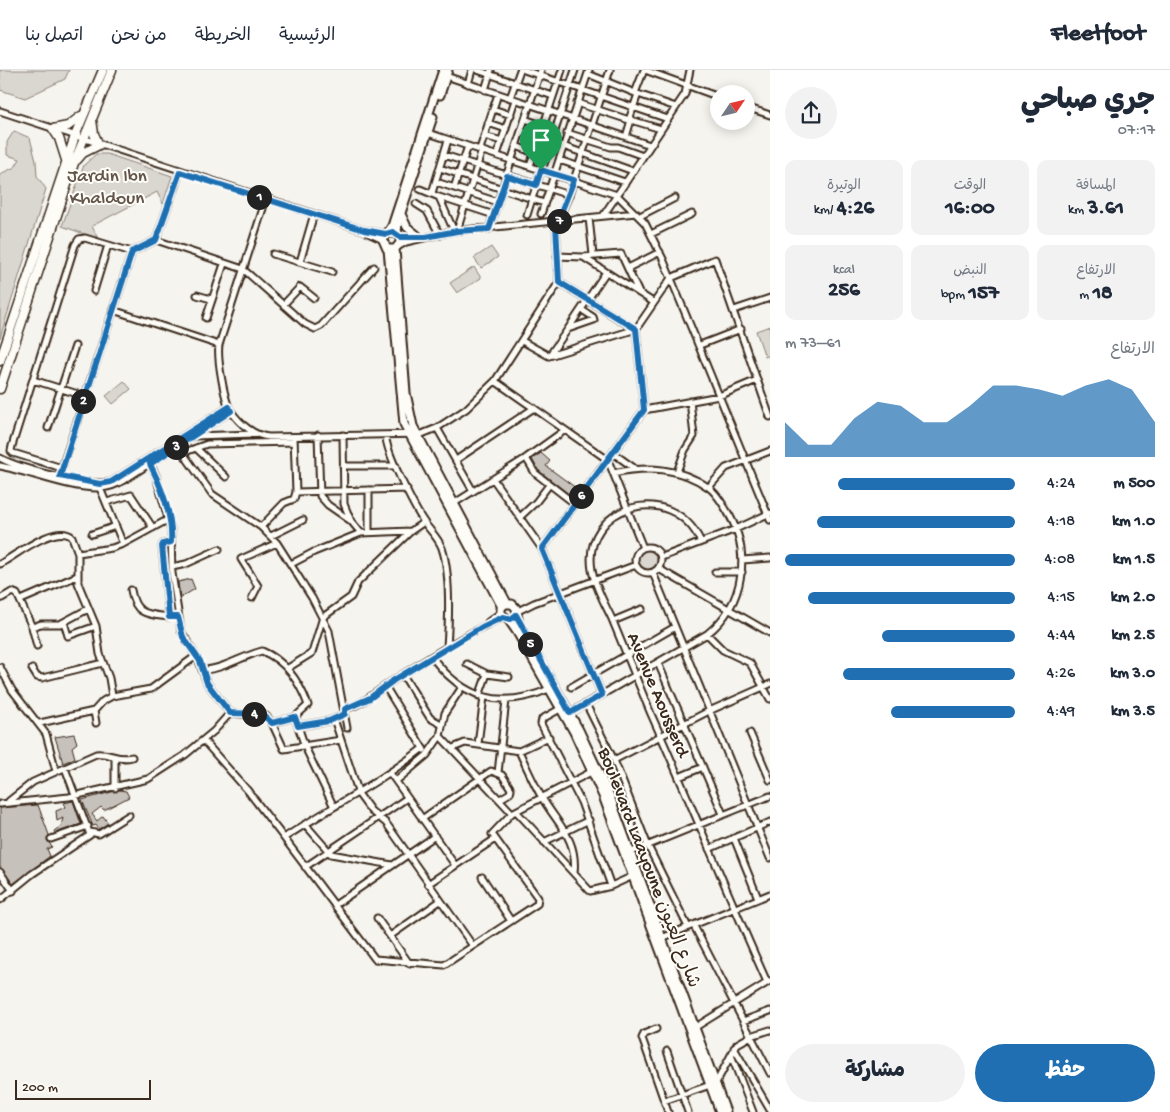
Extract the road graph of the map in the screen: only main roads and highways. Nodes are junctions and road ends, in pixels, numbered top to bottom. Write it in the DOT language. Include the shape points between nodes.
graph roads {
  1 [pos="103,70"];
  2 [pos="112,70"];
  3 [pos="84,112"];
  4 [pos="92,118"];
  5 [pos="70,162"];
  6 [pos="0,362"];
  7 [pos="0,389"];
  1 -- 3 [label="main road"];
  2 -- 4 [label="main road"];
  3 -- 5 [label="main road"];
  3 -- 5 [label="main road" via="73,124 53,129"];
  4 -- 5 [label="main road"];
  4 -- 5 [label="main road" via="99,145"];
  5 -- 6 [label="main road"];
  5 -- 7 [label="main road"];
}
